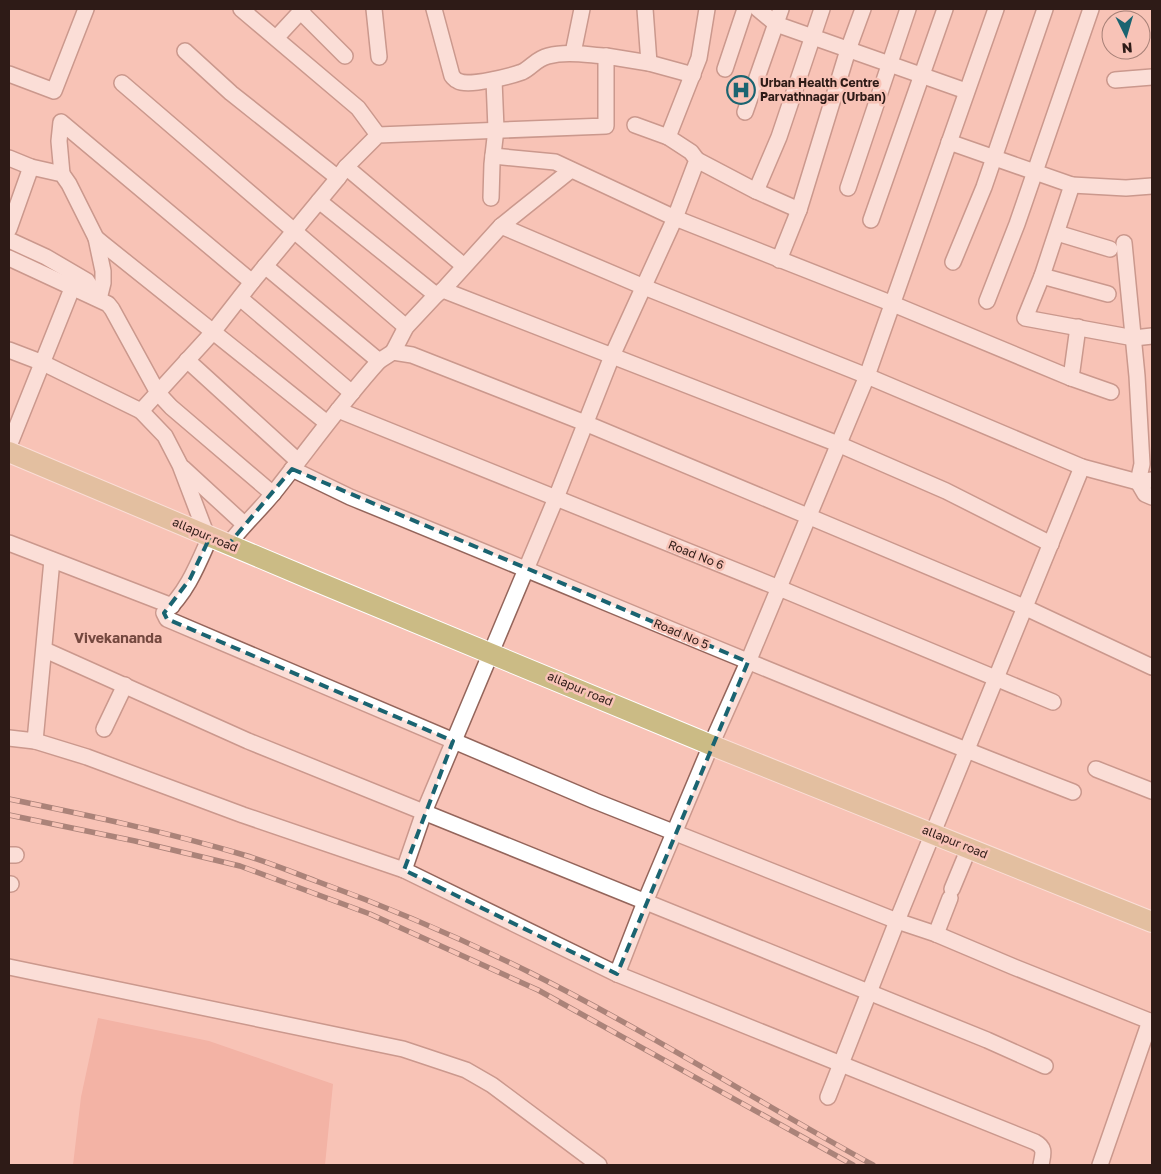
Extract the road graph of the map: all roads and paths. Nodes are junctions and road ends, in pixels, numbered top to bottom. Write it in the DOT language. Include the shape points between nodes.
graph roads {
  1 [pos="86,9"];
  2 [pos="242,9"];
  3 [pos="374,9"];
  4 [pos="434,9"];
  5 [pos="582,9"];
  6 [pos="645,9"];
  7 [pos="707,9"];
  8 [pos="745,9"];
  9 [pos="758,9"];
  10 [pos="780,9"];
  11 [pos="822,9"];
  12 [pos="863,9"];
  13 [pos="908,9"];
  14 [pos="945,9"];
  15 [pos="996,9"];
  16 [pos="1045,9"];
  17 [pos="1091,9"];
  18 [pos="302,10"];
  19 [pos="776,24"];
  20 [pos="812,36"];
  21 [pos="277,37"];
  22 [pos="848,50"];
  23 [pos="185,51"];
  24 [pos="573,53"];
  25 [pos="346,56"];
  26 [pos="606,56"];
  27 [pos="379,57"];
  28 [pos="650,63"];
  29 [pos="889,63"];
  30 [pos="725,69"];
  31 [pos="9,74"];
  32 [pos="693,75"];
  33 [pos="922,76"];
  34 [pos="1152,77"];
  35 [pos="494,80"];
  36 [pos="1115,80"];
  37 [pos="122,83"];
  38 [pos="966,91"];
  39 [pos="745,112"];
  40 [pos="635,125"];
  41 [pos="496,129"];
  42 [pos="378,135"];
  43 [pos="668,137"];
  44 [pos="948,142"];
  45 [pos="493,156"];
  46 [pos="994,157"];
  47 [pos="9,158"];
  48 [pos="697,160"];
  49 [pos="31,167"];
  50 [pos="571,170"];
  51 [pos="1035,172"];
  52 [pos="342,173"];
  53 [pos="62,174"];
  54 [pos="1072,186"];
  55 [pos="1152,186"];
  56 [pos="848,188"];
  57 [pos="756,191"];
  58 [pos="491,198"];
  59 [pos="319,201"];
  60 [pos="799,210"];
  61 [pos="675,218"];
  62 [pos="871,220"];
  63 [pos="501,226"];
  64 [pos="9,229"];
  65 [pos="294,231"];
  66 [pos="1057,233"];
  67 [pos="96,238"];
  68 [pos="9,240"];
  69 [pos="9,258"];
  70 [pos="779,260"];
  71 [pos="954,262"];
  72 [pos="265,266"];
  73 [pos="464,266"];
  74 [pos="1042,276"];
  75 [pos="252,282"];
  76 [pos="72,286"];
  77 [pos="644,287"];
  78 [pos="440,292"];
  79 [pos="1108,294"];
  80 [pos="240,298"];
  81 [pos="988,301"];
  82 [pos="104,302"];
  83 [pos="893,304"];
  84 [pos="1078,327"];
  85 [pos="406,328"];
  86 [pos="213,332"];
  87 [pos="1152,336"];
  88 [pos="1134,338"];
  89 [pos="9,350"];
  90 [pos="393,352"];
  91 [pos="612,356"];
  92 [pos="187,360"];
  93 [pos="379,361"];
  94 [pos="43,363"];
  95 [pos="867,376"];
  96 [pos="1071,378"];
  97 [pos="1110,392"];
  98 [pos="158,393"];
  99 [pos="352,393"];
  100 [pos="338,410"];
  101 [pos="141,411"];
  102 [pos="585,422"];
  103 [pos="327,423"];
  104 [pos="838,444"];
  105 [pos="9,446"];
  106 [pos="9,452"];
  107 [pos="180,465"];
  108 [pos="295,465"];
  109 [pos="1082,468"];
  110 [pos="1145,481"];
  111 [pos="273,494"];
  112 [pos="1152,497"];
  113 [pos="556,498"];
  114 [pos="810,517"];
  115 [pos="244,524"];
  116 [pos="208,536"];
  117 [pos="9,543"];
  118 [pos="1051,544"];
  119 [pos="228,545"];
  120 [pos="52,560"];
  121 [pos="527,569"];
  122 [pos="780,588"];
  123 [pos="172,606"];
  124 [pos="1024,607"];
  125 [pos="45,650"];
  126 [pos="490,652"];
  127 [pos="748,662"];
  128 [pos="1152,667"];
  129 [pos="996,678"];
  130 [pos="125,685"];
  131 [pos="1053,702"];
  132 [pos="104,729"];
  133 [pos="9,738"];
  134 [pos="35,741"];
  135 [pos="453,741"];
  136 [pos="711,744"];
  137 [pos="968,751"];
  138 [pos="1096,769"];
  139 [pos="1152,791"];
  140 [pos="1073,792"];
  141 [pos="424,812"];
  142 [pos="674,834"];
  143 [pos="933,834"];
  144 [pos="969,848"];
  145 [pos="404,870"];
  146 [pos="645,902"];
  147 [pos="897,921"];
  148 [pos="1152,922"];
  149 [pos="936,934"];
  150 [pos="9,967"];
  151 [pos="618,974"];
  152 [pos="869,992"];
  153 [pos="1151,1021"];
  154 [pos="842,1063"];
  155 [pos="1044,1066"];
  156 [pos="828,1097"];
  157 [pos="599,1165"];
  158 [pos="1041,1165"];
  159 [pos="1100,1165"];
  1 -- 31 [label="street" via="54,91"];
  2 -- 21 [label="street"];
  3 -- 27 [label="street"];
  4 -- 35 [label="street" via="452,76 465,83"];
  5 -- 24 [label="street"];
  6 -- 28 [label="street"];
  7 -- 32 [label="street"];
  8 -- 30 [label="street"];
  9 -- 19 [label="street"];
  10 -- 19 [label="street"];
  11 -- 20 [label="street"];
  12 -- 22 [label="street"];
  13 -- 29 [label="street"];
  14 -- 33 [label="street"];
  15 -- 38 [label="street"];
  16 -- 46 [label="street"];
  17 -- 51 [label="street"];
  18 -- 21 [label="street"];
  18 -- 25 [label="street"];
  19 -- 20 [label="street"];
  19 -- 39 [label="street"];
  20 -- 22 [label="street"];
  20 -- 57 [label="street" via="779,137"];
  21 -- 42 [label="street" via="358,108"];
  22 -- 29 [label="street"];
  22 -- 60 [label="street"];
  23 -- 52 [label="street" via="231,93"];
  24 -- 26 [label="street"];
  24 -- 35 [label="street" via="537,59 524,71"];
  26 -- 28 [label="street"];
  26 -- 41 [label="street" via="606,126"];
  28 -- 32 [label="street"];
  29 -- 33 [label="street"];
  29 -- 56 [label="street"];
  32 -- 43 [label="street"];
  33 -- 38 [label="street"];
  33 -- 62 [label="street"];
  34 -- 36 [label="street"];
  35 -- 41 [label="street"];
  37 -- 65 [label="street"];
  38 -- 44 [label="street"];
  40 -- 43 [label="street"];
  41 -- 42 [label="street"];
  41 -- 45 [label="street"];
  42 -- 52 [label="street"];
  43 -- 48 [label="street" via="691,152"];
  44 -- 46 [label="street"];
  44 -- 83 [label="street"];
  45 -- 50 [label="street" via="555,162"];
  45 -- 58 [label="street"];
  46 -- 51 [label="street"];
  46 -- 71 [label="street"];
  47 -- 49 [label="street"];
  48 -- 57 [label="street"];
  48 -- 61 [label="street"];
  49 -- 53 [label="street"];
  49 -- 64 [label="street"];
  50 -- 61 [label="street"];
  50 -- 63 [label="street"];
  51 -- 54 [label="street"];
  51 -- 81 [label="street"];
  52 -- 59 [label="street"];
  52 -- 73 [label="street"];
  53 -- 67 [label="street"];
  53 -- 75 [label="street" via="61,122"];
  54 -- 55 [label="street"];
  54 -- 66 [label="street"];
  57 -- 60 [label="street"];
  59 -- 65 [label="street"];
  59 -- 78 [label="street"];
  60 -- 70 [label="street"];
  61 -- 70 [label="street"];
  61 -- 77 [label="street"];
  63 -- 73 [label="street"];
  63 -- 77 [label="street"];
  65 -- 72 [label="street"];
  65 -- 85 [label="street"];
  66 -- 74 [label="street"];
  66 -- 88 [label="street" via="1117,246"];
  67 -- 82 [label="street" via="103,271"];
  67 -- 86 [label="street"];
  68 -- 82 [label="street" via="87,281"];
  69 -- 76 [label="street"];
  70 -- 83 [label="street"];
  72 -- 75 [label="street"];
  72 -- 93 [label="street"];
  73 -- 78 [label="street"];
  74 -- 79 [label="street"];
  74 -- 84 [label="street" via="1025,318"];
  75 -- 80 [label="street"];
  76 -- 82 [label="street"];
  76 -- 94 [label="street"];
  77 -- 91 [label="street"];
  77 -- 95 [label="street"];
  78 -- 85 [label="street"];
  78 -- 91 [label="street"];
  80 -- 86 [label="street"];
  80 -- 99 [label="street"];
  82 -- 98 [label="street" via="112,308"];
  83 -- 95 [label="street"];
  83 -- 96 [label="street"];
  84 -- 88 [label="street"];
  84 -- 96 [label="street"];
  85 -- 90 [label="street"];
  86 -- 92 [label="street"];
  86 -- 103 [label="street"];
  87 -- 88 [label="street"];
  88 -- 110 [label="street"];
  89 -- 94 [label="street"];
  90 -- 93 [label="street"];
  90 -- 102 [label="street" via="412,356"];
  91 -- 102 [label="street"];
  91 -- 104 [label="street"];
  92 -- 98 [label="street"];
  92 -- 108 [label="street, Road No 5"];
  93 -- 99 [label="street"];
  94 -- 101 [label="street"];
  94 -- 105 [label="street"];
  95 -- 104 [label="street"];
  95 -- 109 [label="street"];
  96 -- 97 [label="street"];
  98 -- 101 [label="street"];
  98 -- 111 [label="street"];
  99 -- 100 [label="street"];
  100 -- 103 [label="street"];
  100 -- 113 [label="street, Road No 6"];
  101 -- 107 [label="street" via="165,436"];
  102 -- 113 [label="street"];
  102 -- 114 [label="street"];
  103 -- 108 [label="street"];
  104 -- 114 [label="street"];
  104 -- 118 [label="street" via="946,491"];
  106 -- 116 [label="main road, allapur road"];
  107 -- 115 [label="street"];
  107 -- 116 [label="street"];
  108 -- 111 [label="street"];
  108 -- 121 [label="street, Road No 5" via="350,497"];
  109 -- 110 [label="street"];
  109 -- 118 [label="street"];
  110 -- 112 [label="street" via="1145,494"];
  111 -- 115 [label="street"];
  113 -- 121 [label="street"];
  113 -- 122 [label="street, Road No 6"];
  114 -- 122 [label="street"];
  114 -- 124 [label="street"];
  115 -- 119 [label="street"];
  116 -- 119 [label="main road, allapur road"];
  116 -- 123 [label="street" via="190,579"];
  117 -- 120 [label="street"];
  118 -- 124 [label="street"];
  119 -- 126 [label="main road, allapur road"];
  120 -- 123 [label="street"];
  120 -- 125 [label="street"];
  121 -- 126 [label="street"];
  121 -- 127 [label="street, Road No 5"];
  122 -- 127 [label="street"];
  122 -- 129 [label="street, Road No 6"];
  123 -- 135 [label="street" via="164,613 167,619"];
  124 -- 128 [label="street"];
  124 -- 129 [label="street"];
  125 -- 130 [label="street"];
  125 -- 134 [label="street"];
  126 -- 135 [label="street"];
  126 -- 136 [label="main road, allapur road"];
  127 -- 136 [label="street"];
  127 -- 137 [label="street, Road No 5"];
  129 -- 131 [label="street, Road No 6"];
  129 -- 137 [label="street"];
  130 -- 132 [label="street"];
  130 -- 141 [label="street" via="248,742"];
  133 -- 134 [label="street"];
  134 -- 145 [label="street"];
  135 -- 141 [label="street"];
  135 -- 142 [label="street"];
  136 -- 142 [label="street"];
  136 -- 143 [label="main road, allapur road"];
  137 -- 140 [label="street, Road No 5"];
  137 -- 143 [label="street"];
  138 -- 139 [label="street"];
  141 -- 145 [label="street"];
  141 -- 146 [label="street"];
  142 -- 146 [label="street"];
  142 -- 147 [label="street"];
  143 -- 144 [label="main road, allapur road"];
  143 -- 147 [label="street"];
  144 -- 148 [label="main road, allapur road"];
  144 -- 149 [label="street"];
  145 -- 151 [label="street"];
  146 -- 151 [label="street"];
  146 -- 152 [label="street"];
  147 -- 149 [label="street"];
  147 -- 152 [label="street"];
  149 -- 153 [label="street"];
  150 -- 157 [label="street" via="403,1050 466,1070 492,1085"];
  151 -- 154 [label="street"];
  152 -- 154 [label="street"];
  152 -- 155 [label="street"];
  153 -- 159 [label="street"];
  154 -- 156 [label="street"];
  154 -- 158 [label="street" via="1041,1145 1044,1150"];
}
